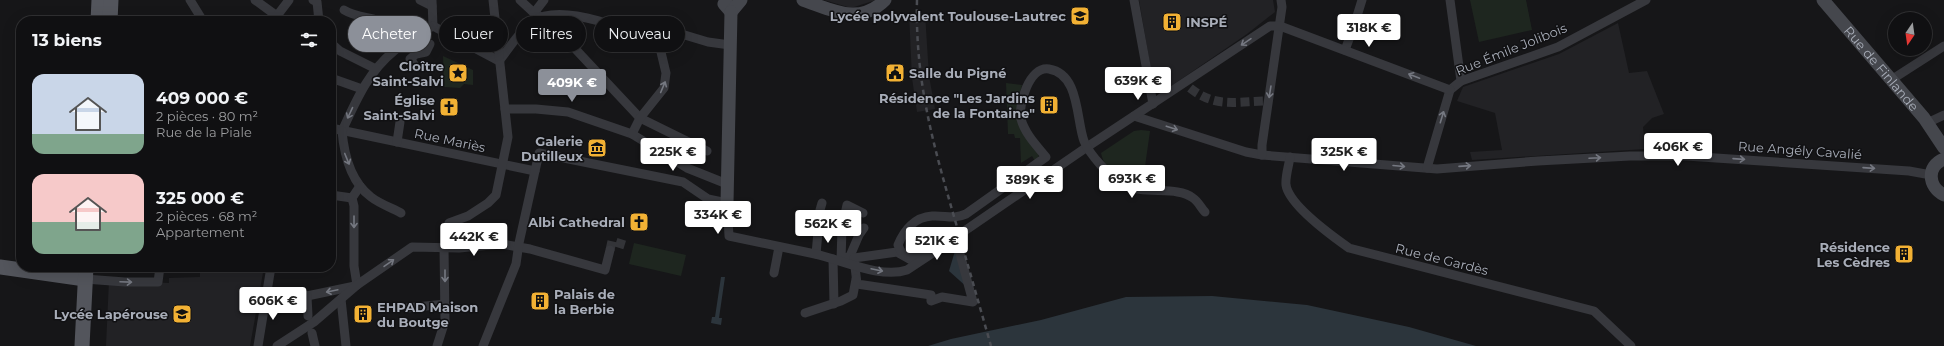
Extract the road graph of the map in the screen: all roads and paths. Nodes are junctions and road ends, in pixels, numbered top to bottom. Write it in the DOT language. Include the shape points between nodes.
graph roads {
  1 [pos="99,0"];
  2 [pos="110,0"];
  3 [pos="190,0"];
  4 [pos="255,0"];
  5 [pos="290,0"];
  6 [pos="313,0"];
  7 [pos="420,0"];
  8 [pos="493,0"];
  9 [pos="520,0"];
  10 [pos="544,0"];
  11 [pos="741,0"];
  12 [pos="803,0"];
  13 [pos="885,0"];
  14 [pos="1134,0"];
  15 [pos="1281,0"];
  16 [pos="1362,0"];
  17 [pos="1450,0"];
  18 [pos="1646,0"];
  19 [pos="1823,0"];
  20 [pos="432,3"];
  21 [pos="725,4"];
  22 [pos="344,10"];
  23 [pos="538,15"];
  24 [pos="98,16"];
  25 [pos="110,16"];
  26 [pos="200,16"];
  27 [pos="272,16"];
  28 [pos="277,16"];
  29 [pos="318,16"];
  30 [pos="356,16"];
  31 [pos="594,21"];
  32 [pos="433,26"];
  33 [pos="1280,26"];
  34 [pos="685,35"];
  35 [pos="730,45"];
  36 [pos="1944,46"];
  37 [pos="336,47"];
  38 [pos="1345,50"];
  39 [pos="393,52"];
  40 [pos="426,52"];
  41 [pos="661,52"];
  42 [pos="499,61"];
  43 [pos="414,64"];
  44 [pos="376,69"];
  45 [pos="336,80"];
  46 [pos="1891,80"];
  47 [pos="1461,81"];
  48 [pos="362,89"];
  49 [pos="1450,90"];
  50 [pos="1153,104"];
  51 [pos="505,109"];
  52 [pos="1944,115"];
  53 [pos="1134,116"];
  54 [pos="640,118"];
  55 [pos="400,122"];
  56 [pos="1927,123"];
  57 [pos="336,129"];
  58 [pos="342,131"];
  59 [pos="632,134"];
  60 [pos="397,142"];
  61 [pos="1941,144"];
  62 [pos="1087,147"];
  63 [pos="706,151"];
  64 [pos="1262,155"];
  65 [pos="1290,157"];
  66 [pos="498,163"];
  67 [pos="1937,166"];
  68 [pos="1427,168"];
  69 [pos="535,171"];
  70 [pos="727,184"];
  71 [pos="360,186"];
  72 [pos="1944,195"];
  73 [pos="336,196"];
  74 [pos="352,198"];
  75 [pos="727,203"];
  76 [pos="822,203"];
  77 [pos="1205,212"];
  78 [pos="862,213"];
  79 [pos="401,214"];
  80 [pos="449,223"];
  81 [pos="864,228"];
  82 [pos="519,246"];
  83 [pos="444,247"];
  84 [pos="779,247"];
  85 [pos="936,249"];
  86 [pos="610,250"];
  87 [pos="816,254"];
  88 [pos="837,260"];
  89 [pos="856,265"];
  90 [pos="0,267"];
  91 [pos="16,268"];
  92 [pos="76,272"];
  93 [pos="159,272"];
  94 [pos="270,272"];
  95 [pos="91,273"];
  96 [pos="774,274"];
  97 [pos="856,276"];
  98 [pos="357,286"];
  99 [pos="268,292"];
  100 [pos="306,296"];
  101 [pos="341,299"];
  102 [pos="445,304"];
  103 [pos="834,304"];
  104 [pos="407,308"];
  105 [pos="805,313"];
  106 [pos="310,325"];
  107 [pos="82,346"];
  108 [pos="91,346"];
  109 [pos="258,346"];
  110 [pos="277,346"];
  111 [pos="315,346"];
  112 [pos="346,346"];
  113 [pos="437,346"];
  114 [pos="483,346"];
  115 [pos="1631,346"];
  1 -- 24 [label="main road"];
  2 -- 25 [label="main road"];
  3 -- 26 [label="street"];
  4 -- 27 [label="street"];
  5 -- 28 [label="street"];
  6 -- 29 [label="street" via="317,2"];
  7 -- 20 [label="street"];
  8 -- 42 [label="street"];
  9 -- 23 [label="street"];
  10 -- 23 [label="street"];
  11 -- 21 [label="street"];
  12 -- 13 [label="street" via="844,15 866,13"];
  14 -- 50 [label="street"];
  15 -- 33 [label="street"];
  16 -- 38 [label="street"];
  17 -- 47 [label="street"];
  18 -- 47 [label="street, Rue Émile Jolibois" via="1558,47"];
  19 -- 46 [label="street, Rue de Finlande"];
  20 -- 32 [label="street"];
  21 -- 35 [label="street"];
  22 -- 30 [label="street"];
  23 -- 31 [label="street" via="556,14"];
  23 -- 42 [label="street"];
  23 -- 54 [label="street" via="552,23"];
  32 -- 42 [label="street"];
  33 -- 38 [label="street"];
  33 -- 50 [label="street, one-way" via="1270,26"];
  33 -- 64 [label="street, one-way"];
  34 -- 35 [label="street"];
  35 -- 70 [label="street"];
  36 -- 46 [label="street"];
  37 -- 44 [label="street"];
  49 -- 38 [label="street, one-way"];
  39 -- 44 [label="street"];
  40 -- 43 [label="street" via="416,54 410,59"];
  54 -- 41 [label="street, one-way" via="666,82"];
  42 -- 51 [label="street"];
  44 -- 48 [label="street"];
  45 -- 48 [label="street"];
  46 -- 56 [label="street, Rue de Finlande"];
  47 -- 49 [label="street, Rue Émile Jolibois"];
  48 -- 58 [label="street, one-way"];
  68 -- 49 [label="street, one-way"];
  50 -- 53 [label="street"];
  51 -- 59 [label="street" via="568,112"];
  51 -- 66 [label="street" via="508,137"];
  52 -- 56 [label="street"];
  53 -- 62 [label="street"];
  53 -- 64 [label="street, Rue Angély Cavalié, one-way"];
  54 -- 59 [label="street"];
  54 -- 63 [label="street"];
  55 -- 60 [label="street"];
  56 -- 61 [label="street, Rue de Finlande"];
  57 -- 58 [label="street, Rue Mariès"];
  58 -- 60 [label="street, Rue Mariès"];
  58 -- 71 [label="street, one-way" via="344,151"];
  59 -- 70 [label="street" via="687,168"];
  60 -- 66 [label="street, Rue Mariès"];
  61 -- 67 [label="street, Rue de Finlande"];
  62 -- 77 [label="street" via="1105,170 1122,184 1140,190 1175,191 1193,198"];
  62 -- 85 [label="street"];
  62 -- 85 [label="street" via="1076,99 1069,85 1056,71 1047,68 1040,70 1030,80 1020,110 1027,133 1046,157 966,214 958,217 932,216 915,222 908,227 898,245 906,257 912,258 932,246"];
  64 -- 65 [label="street, Rue Angély Cavalié"];
  65 -- 68 [label="street, Rue Angély Cavalié, one-way"];
  65 -- 115 [label="street, Rue de Gardès" via="1286,184 1292,200 1349,248 1594,311"];
  66 -- 69 [label="street, Rue Mariès"];
  66 -- 80 [label="street" via="496,195 468,216"];
  68 -- 67 [label="street, Rue Angély Cavalié, one-way" via="1686,156 1909,171"];
  67 -- 72 [label="street" via="1933,184"];
  69 -- 75 [label="street" via="539,153 684,182 708,199"];
  69 -- 82 [label="street"];
  70 -- 75 [label="street"];
  71 -- 74 [label="street"];
  71 -- 79 [label="street" via="372,198"];
  73 -- 74 [label="street"];
  74 -- 98 [label="street, one-way"];
  75 -- 84 [label="street" via="729,236"];
  76 -- 87 [label="street"];
  78 -- 88 [label="street" via="847,205"];
  81 -- 88 [label="street" via="850,256"];
  82 -- 83 [label="street" via="502,244"];
  82 -- 86 [label="street" via="604,270"];
  82 -- 114 [label="street" via="513,274"];
  98 -- 83 [label="street, one-way" via="412,247"];
  83 -- 102 [label="street, one-way"];
  84 -- 87 [label="street"];
  84 -- 96 [label="street"];
  89 -- 85 [label="street, one-way" via="898,273 907,270"];
  85 -- 89 [label="street" via="913,261 897,252 854,258"];
  85 -- 97 [label="street" via="956,239 973,302 942,297 931,301 931,294 857,284"];
  87 -- 88 [label="street"];
  88 -- 89 [label="street"];
  88 -- 103 [label="street"];
  89 -- 97 [label="street"];
  90 -- 91 [label="main road"];
  92 -- 95 [label="main road"];
  95 -- 93 [label="street, one-way" via="158,282"];
  94 -- 99 [label="street"];
  95 -- 107 [label="main road"];
  95 -- 108 [label="main road"];
  97 -- 103 [label="street" via="853,295"];
  98 -- 100 [label="street, one-way"];
  98 -- 101 [label="street"];
  99 -- 100 [label="street"];
  99 -- 109 [label="street"];
  100 -- 106 [label="street"];
  101 -- 106 [label="street"];
  101 -- 112 [label="street"];
  102 -- 104 [label="street"];
  102 -- 113 [label="street" via="445,321"];
  103 -- 105 [label="street"];
  106 -- 110 [label="street"];
  106 -- 111 [label="street"];
}
